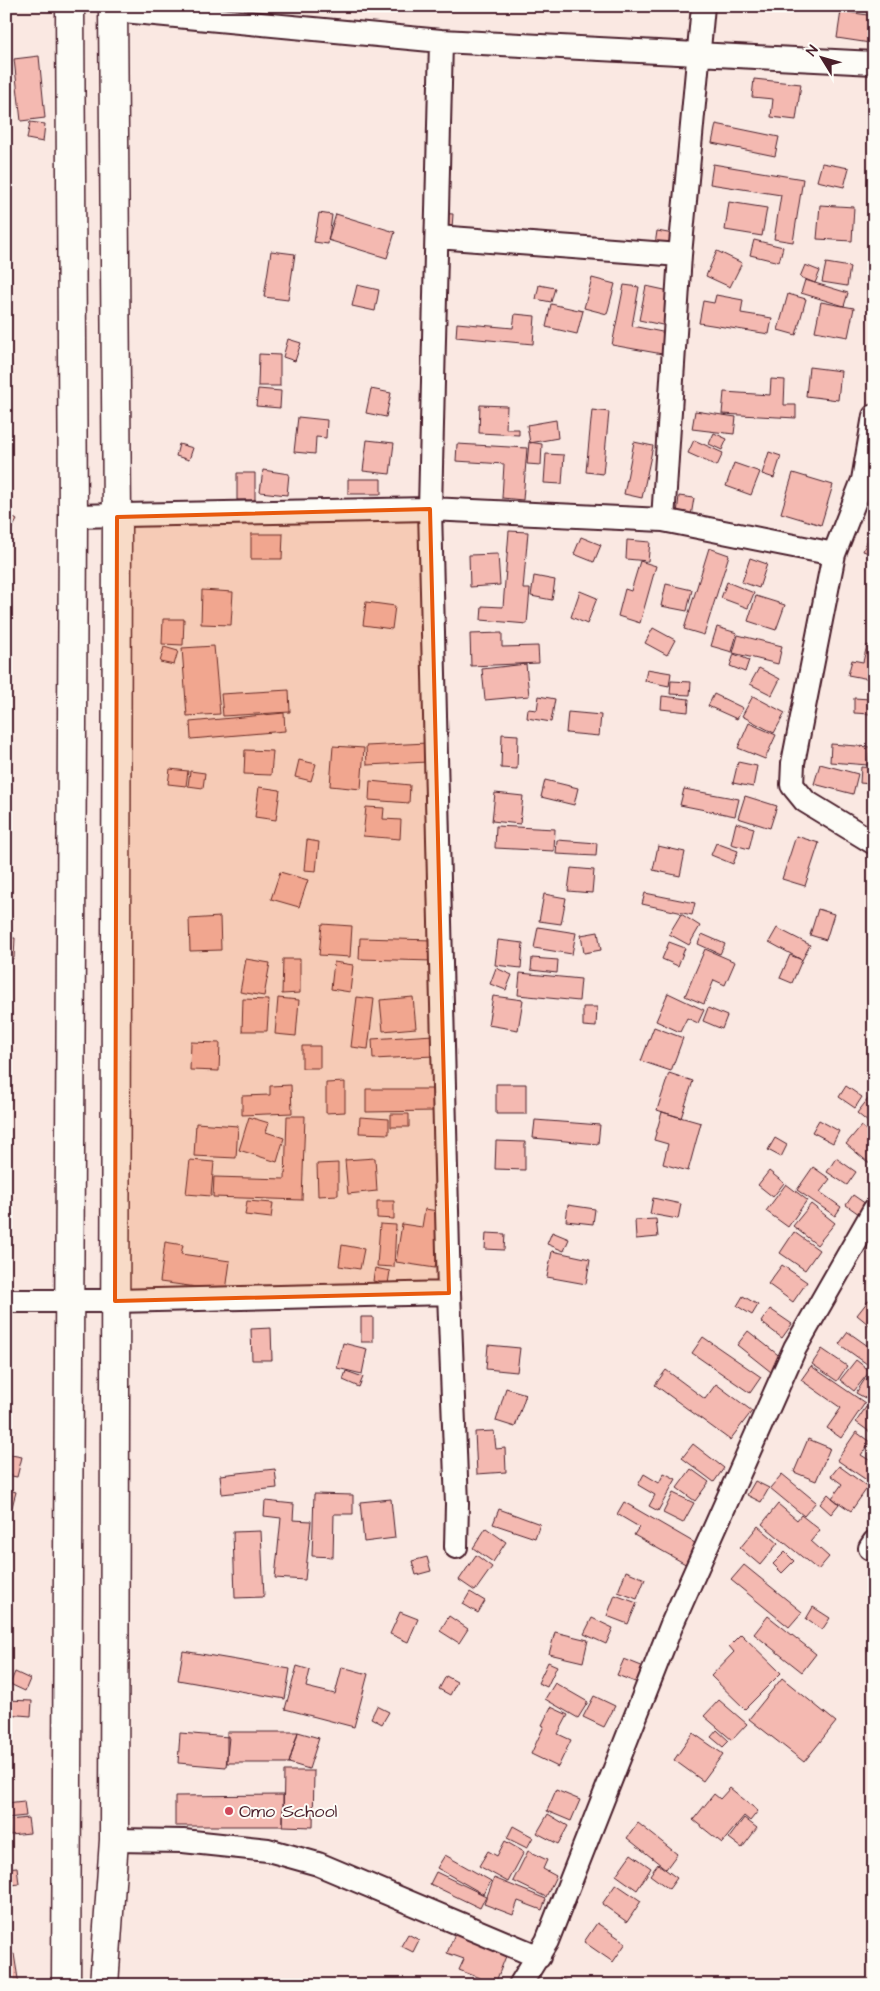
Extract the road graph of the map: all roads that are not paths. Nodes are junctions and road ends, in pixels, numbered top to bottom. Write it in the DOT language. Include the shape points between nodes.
graph roads {
  1 [pos="70,6"];
  2 [pos="703,6"];
  3 [pos="113,8"];
  4 [pos="441,40"];
  5 [pos="700,55"];
  6 [pos="874,63"];
  7 [pos="436,238"];
  8 [pos="680,255"];
  9 [pos="874,416"];
  10 [pos="430,509"];
  11 [pos="73,516"];
  12 [pos="117,517"];
  13 [pos="663,520"];
  14 [pos="834,554"];
  15 [pos="874,843"];
  16 [pos="874,1210"];
  17 [pos="449,1293"];
  18 [pos="6,1301"];
  19 [pos="70,1302"];
  20 [pos="115,1302"];
  21 [pos="456,1546"];
  22 [pos="114,1840"];
  23 [pos="539,1956"];
  24 [pos="66,1985"];
  25 [pos="104,1985"];
  26 [pos="520,1985"];
  1 -- 11 [label="highway"];
  2 -- 5 [label="street"];
  3 -- 4 [label="street"];
  3 -- 12 [label="highway"];
  4 -- 5 [label="street"];
  4 -- 7 [label="street"];
  5 -- 6 [label="street"];
  5 -- 8 [label="street"];
  7 -- 8 [label="street"];
  7 -- 10 [label="street"];
  8 -- 13 [label="street"];
  9 -- 14 [label="street" via="863,480"];
  10 -- 12 [label="street"];
  10 -- 13 [label="street"];
  10 -- 17 [label="street"];
  11 -- 12 [label="street"];
  11 -- 19 [label="highway"];
  12 -- 20 [label="highway"];
  13 -- 14 [label="street"];
  14 -- 15 [label="street" via="793,763 792,785 805,801"];
  16 -- 23 [label="street" via="791,1356 672,1624"];
  17 -- 20 [label="street"];
  17 -- 21 [label="street"];
  18 -- 19 [label="street"];
  19 -- 20 [label="street"];
  19 -- 24 [label="highway"];
  20 -- 22 [label="highway"];
  22 -- 23 [label="street" via="268,1850 318,1864"];
  22 -- 25 [label="highway"];
  23 -- 26 [label="street"];
}
